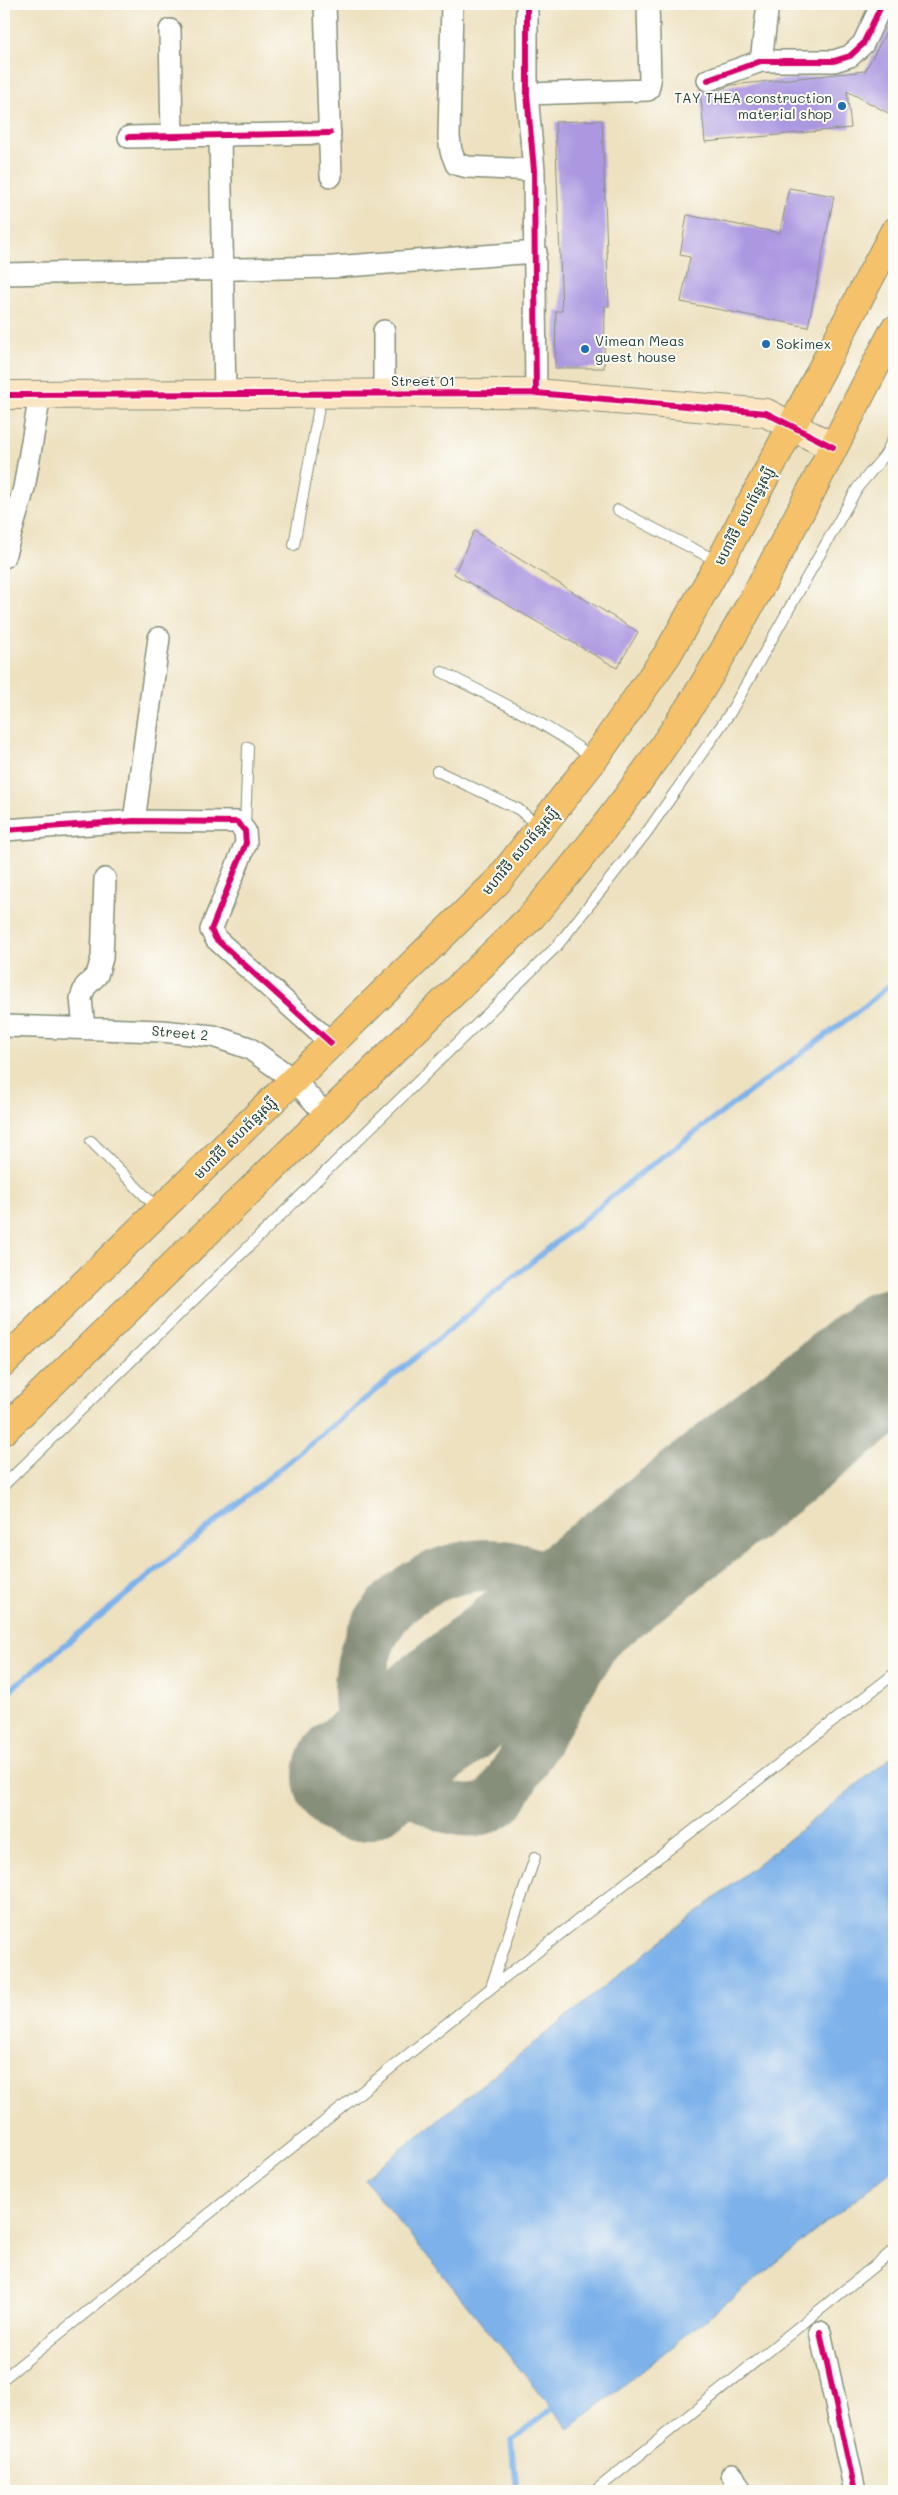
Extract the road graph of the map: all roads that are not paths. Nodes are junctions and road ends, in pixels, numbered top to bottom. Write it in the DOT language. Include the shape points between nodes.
graph roads {
  1 [pos="325,4"];
  2 [pos="452,4"];
  3 [pos="527,4"];
  4 [pos="648,4"];
  5 [pos="768,4"];
  6 [pos="882,4"];
  7 [pos="170,30"];
  8 [pos="761,61"];
  9 [pos="708,80"];
  10 [pos="527,94"];
  11 [pos="330,132"];
  12 [pos="220,135"];
  13 [pos="172,136"];
  14 [pos="129,137"];
  15 [pos="534,170"];
  16 [pos="331,176"];
  17 [pos="894,232"];
  18 [pos="536,252"];
  19 [pos="223,268"];
  20 [pos="4,274"];
  21 [pos="894,330"];
  22 [pos="384,331"];
  23 [pos="536,393"];
  24 [pos="322,394"];
  25 [pos="384,394"];
  26 [pos="4,395"];
  27 [pos="40,395"];
  28 [pos="226,395"];
  29 [pos="792,426"];
  30 [pos="894,438"];
  31 [pos="833,447"];
  32 [pos="618,510"];
  33 [pos="294,545"];
  34 [pos="4,557"];
  35 [pos="720,562"];
  36 [pos="159,638"];
  37 [pos="442,672"];
  38 [pos="248,747"];
  39 [pos="594,759"];
  40 [pos="437,771"];
  41 [pos="134,821"];
  42 [pos="541,828"];
  43 [pos="4,830"];
  44 [pos="245,831"];
  45 [pos="105,879"];
  46 [pos="4,1026"];
  47 [pos="84,1028"];
  48 [pos="331,1043"];
  49 [pos="294,1080"];
  50 [pos="328,1116"];
  51 [pos="91,1141"];
  52 [pos="160,1211"];
  53 [pos="4,1362"];
  54 [pos="4,1430"];
  55 [pos="4,1485"];
  56 [pos="894,1674"];
  57 [pos="535,1857"];
  58 [pos="491,1988"];
  59 [pos="894,2250"];
  60 [pos="820,2332"];
  61 [pos="4,2378"];
  62 [pos="595,2491"];
  63 [pos="855,2491"];
  1 -- 11 [label="street"];
  2 -- 15 [label="street" via="449,137 456,164"];
  3 -- 10 [label="street"];
  4 -- 10 [label="street" via="648,90"];
  5 -- 8 [label="street"];
  6 -- 8 [label="street" via="863,44 850,56 834,61"];
  7 -- 13 [label="street"];
  8 -- 9 [label="street"];
  10 -- 15 [label="street"];
  11 -- 12 [label="street"];
  11 -- 16 [label="street"];
  12 -- 13 [label="street"];
  12 -- 19 [label="street"];
  13 -- 14 [label="street"];
  15 -- 18 [label="street"];
  17 -- 29 [label="highway, មហាវិថី សហព័ន្ធរុស្ស៊ី"];
  18 -- 19 [label="street" via="374,265"];
  18 -- 23 [label="street"];
  19 -- 20 [label="street"];
  19 -- 28 [label="street"];
  21 -- 31 [label="highway"];
  22 -- 25 [label="street"];
  23 -- 25 [label="street, Street 01"];
  23 -- 29 [label="street, Street 01" via="766,413"];
  24 -- 25 [label="street, Street 01"];
  24 -- 28 [label="street, Street 01"];
  24 -- 33 [label="lane"];
  26 -- 27 [label="street, Street 01"];
  27 -- 28 [label="street, Street 01"];
  27 -- 34 [label="street" via="24,488"];
  29 -- 31 [label="street, Street 01"];
  29 -- 35 [label="highway, មហាវិថី សហព័ន្ធរុស្ស៊ី"];
  30 -- 55 [label="lane" via="885,455 858,487 730,713 647,832 557,946"];
  31 -- 50 [label="highway" via="760,586 702,687 634,788 580,860 532,916"];
  32 -- 35 [label="lane"];
  35 -- 39 [label="highway, មហាវិថី សហព័ន្ធរុស្ស៊ី" via="667,655"];
  36 -- 41 [label="street"];
  37 -- 39 [label="lane" via="530,716"];
  38 -- 44 [label="lane"];
  39 -- 42 [label="highway, មហាវិថី សហព័ន្ធរុស្ស៊ី"];
  40 -- 42 [label="lane" via="518,809"];
  41 -- 43 [label="street"];
  41 -- 44 [label="street" via="237,822"];
  42 -- 48 [label="highway, មហាវិថី សហព័ន្ធរុស្ស៊ី" via="498,881"];
  44 -- 48 [label="street" via="246,843 211,930 216,939"];
  45 -- 47 [label="street" via="102,958 97,975 85,987 81,998"];
  46 -- 47 [label="street, Street 2"];
  47 -- 49 [label="street, Street 2" via="214,1036 249,1048"];
  48 -- 49 [label="highway, មហាវិថី សហព័ន្ធរុស្ស៊ី"];
  49 -- 50 [label="street, Street 2"];
  49 -- 52 [label="highway, មហាវិថី សហព័ន្ធរុស្ស៊ី"];
  50 -- 54 [label="highway"];
  51 -- 52 [label="lane"];
  52 -- 53 [label="highway, មហាវិថី សហព័ន្ធរុស្ស៊ី"];
  56 -- 58 [label="lane"];
  57 -- 58 [label="lane"];
  58 -- 61 [label="lane"];
  59 -- 62 [label="lane"];
  60 -- 63 [label="street"];
}
